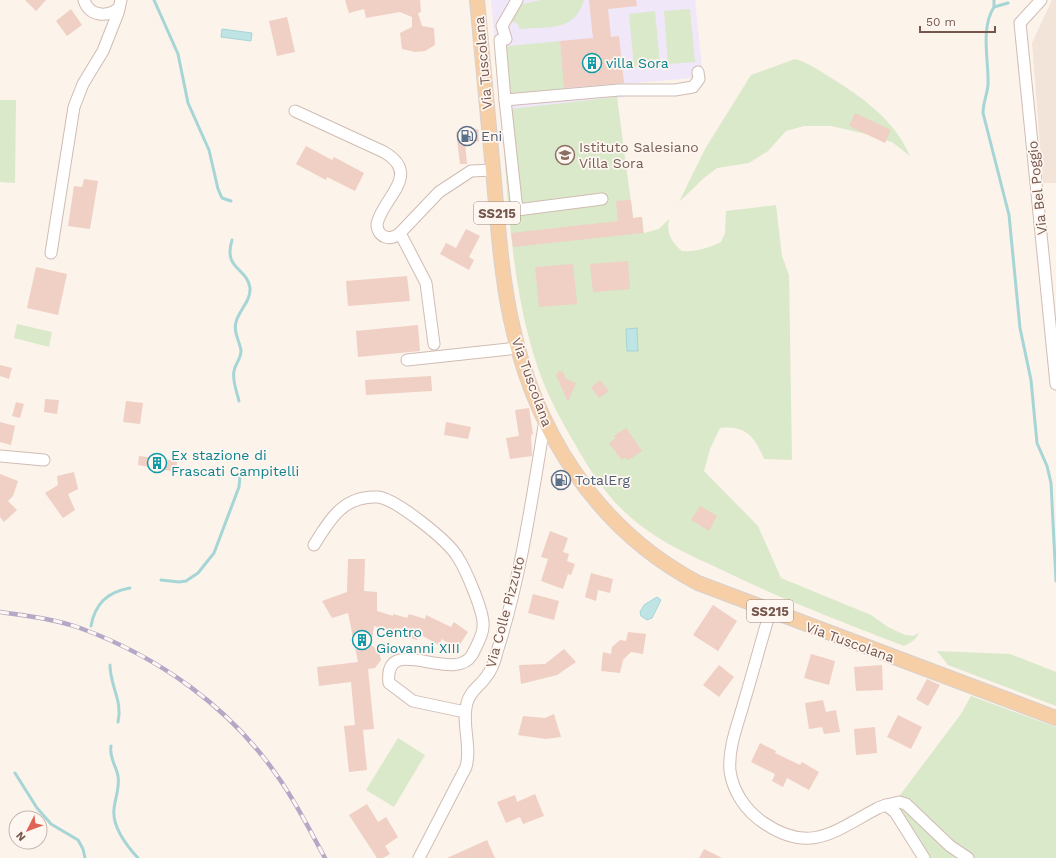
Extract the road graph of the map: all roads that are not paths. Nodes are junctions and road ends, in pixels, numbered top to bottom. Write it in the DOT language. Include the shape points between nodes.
graph roads {
  1 [pos="84,0"];
  2 [pos="477,0"];
  3 [pos="517,0"];
  4 [pos="1041,0"];
  5 [pos="120,4"];
  6 [pos="698,72"];
  7 [pos="505,100"];
  8 [pos="295,111"];
  9 [pos="493,170"];
  10 [pos="602,199"];
  11 [pos="400,233"];
  12 [pos="51,253"];
  13 [pos="434,344"];
  14 [pos="518,348"];
  15 [pos="407,360"];
  16 [pos="1056,384"];
  17 [pos="544,420"];
  18 [pos="0,456"];
  19 [pos="44,460"];
  20 [pos="314,545"];
  21 [pos="770,612"];
  22 [pos="465,712"];
  23 [pos="1056,718"];
  24 [pos="886,805"];
  25 [pos="420,858"];
  26 [pos="924,858"];
  27 [pos="968,858"];
  1 -- 5 [label="street" via="88,8 100,15 107,15"];
  2 -- 9 [label="main road, Via Tuscolana / SS215" via="487,146"];
  3 -- 7 [label="street" via="502,26"];
  4 -- 16 [label="street, Via Bel Poggio" via="1020,23"];
  5 -- 12 [label="street" via="103,51 83,84 74,107"];
  6 -- 7 [label="street" via="700,79 693,86 675,90 619,90"];
  7 -- 10 [label="street" via="517,210"];
  8 -- 11 [label="street" via="384,152 397,163 400,171 398,188 377,224 378,232 385,238 393,238"];
  9 -- 11 [label="street" via="471,171 439,192"];
  9 -- 14 [label="main road, Via Tuscolana / SS215" via="504,282"];
  11 -- 13 [label="street" via="426,283"];
  14 -- 15 [label="street"];
  14 -- 17 [label="main road, Via Tuscolana / SS215"];
  17 -- 21 [label="main road, Via Tuscolana / SS215" via="556,447 584,491 632,540 665,564 709,588"];
  17 -- 22 [label="street, Via Colle Pizzuto" via="528,517 499,646 490,671 471,693"];
  18 -- 19 [label="street"];
  20 -- 22 [label="street" via="333,516 356,499 367,497 380,498 401,508 432,530 457,555 481,612 483,627 470,658 464,663 441,664 398,659 391,664 387,672 388,683 413,700"];
  21 -- 23 [label="main road, Via Tuscolana / SS215"];
  21 -- 24 [label="street" via="732,745 730,771 738,795 751,812 765,824 784,833 807,838 828,835"];
  22 -- 25 [label="street, Via Colle Pizzuto" via="469,757 466,767"];
  24 -- 26 [label="street" via="895,812"];
  24 -- 27 [label="street" via="899,802 906,804 950,846"];
}
